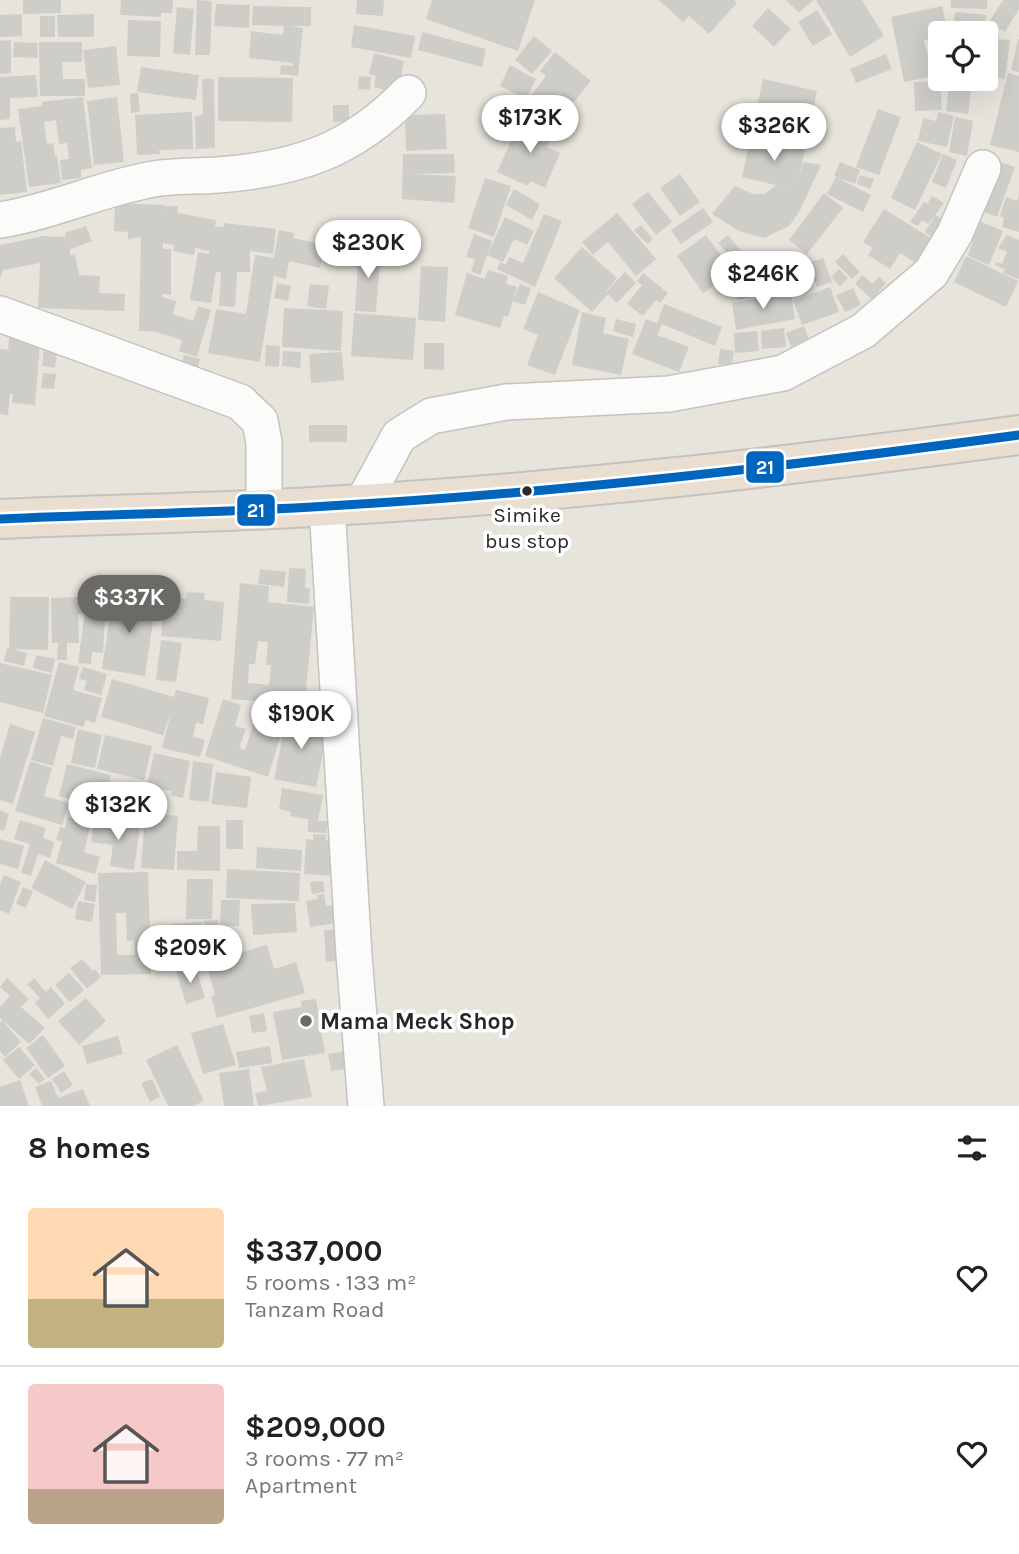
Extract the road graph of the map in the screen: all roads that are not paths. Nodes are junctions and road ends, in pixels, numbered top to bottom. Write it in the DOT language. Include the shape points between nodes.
graph roads {
  1 [pos="408,93"];
  2 [pos="983,168"];
  3 [pos="0,220"];
  4 [pos="0,314"];
  5 [pos="1019,435"];
  6 [pos="344,505"];
  7 [pos="264,509"];
  8 [pos="0,519"];
  9 [pos="366,1106"];
  1 -- 3 [label="street" via="361,134 315,158 277,168 145,180"];
  2 -- 6 [label="street" via="931,274 863,331 783,373 669,394 506,402 431,416 399,436"];
  4 -- 7 [label="street" via="240,402 260,421"];
  5 -- 6 [label="highway" via="595,486"];
  6 -- 7 [label="highway"];
  6 -- 9 [label="street" via="354,955"];
  7 -- 8 [label="highway"];
}
